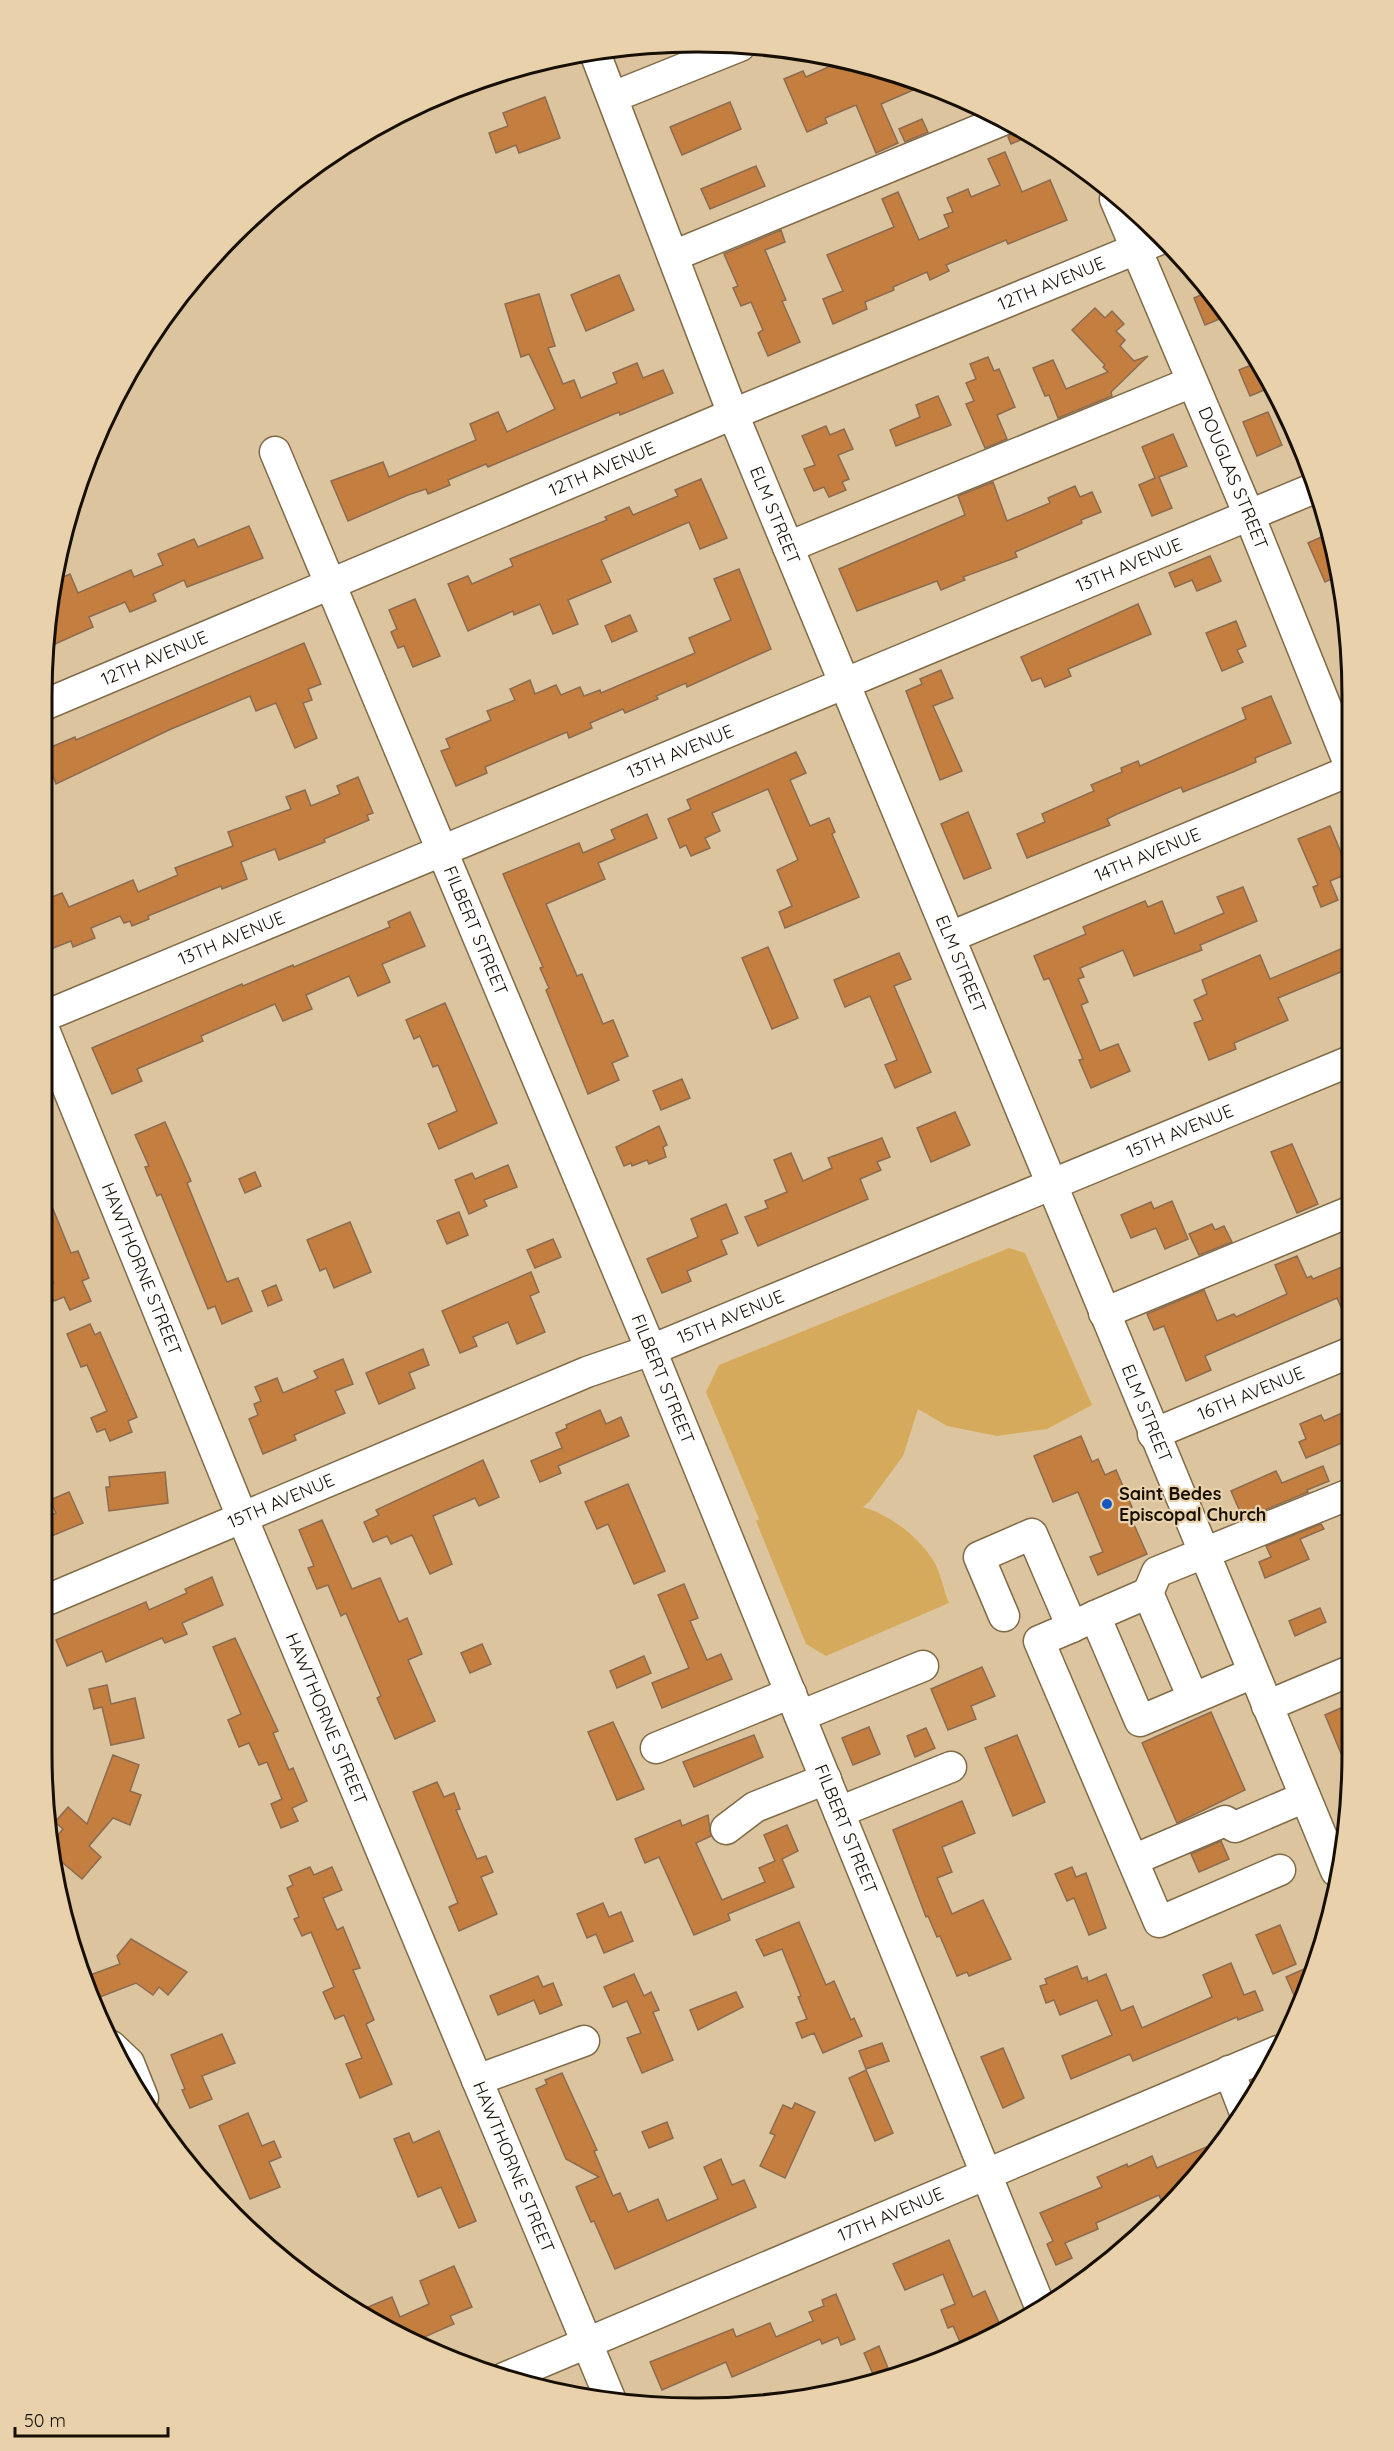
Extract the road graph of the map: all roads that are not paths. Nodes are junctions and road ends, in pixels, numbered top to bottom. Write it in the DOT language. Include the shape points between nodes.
graph roads {
  1 [pos="722,53"];
  2 [pos="598,60"];
  3 [pos="613,97"];
  4 [pos="992,124"];
  5 [pos="1119,210"];
  6 [pos="1154,242"];
  7 [pos="1134,249"];
  8 [pos="673,256"];
  9 [pos="1192,382"];
  10 [pos="733,414"];
  11 [pos="275,452"];
  12 [pos="1307,491"];
  13 [pos="1249,515"];
  14 [pos="788,547"];
  15 [pos="331,585"];
  16 [pos="844,683"];
  17 [pos="52,702"];
  18 [pos="1342,747"];
  19 [pos="1342,774"];
  20 [pos="441,850"];
  21 [pos="950,937"];
  22 [pos="52,1013"];
  23 [pos="52,1049"];
  24 [pos="1342,1064"];
  25 [pos="1051,1183"];
  26 [pos="1342,1214"];
  27 [pos="1104,1312"];
  28 [pos="651,1350"];
  29 [pos="1342,1356"];
  30 [pos="1154,1434"];
  31 [pos="1342,1497"];
  32 [pos="242,1517"];
  33 [pos="1203,1554"];
  34 [pos="1148,1593"];
  35 [pos="52,1598"];
  36 [pos="1004,1616"];
  37 [pos="1083,1621"];
  38 [pos="923,1666"];
  39 [pos="1253,1673"];
  40 [pos="1342,1674"];
  41 [pos="1193,1698"];
  42 [pos="796,1705"];
  43 [pos="1267,1706"];
  44 [pos="656,1748"];
  45 [pos="951,1767"];
  46 [pos="826,1779"];
  47 [pos="1305,1797"];
  48 [pos="839,1812"];
  49 [pos="726,1828"];
  50 [pos="1133,1860"];
  51 [pos="1332,1862"];
  52 [pos="1280,1870"];
  53 [pos="584,2041"];
  54 [pos="1266,2056"];
  55 [pos="1229,2072"];
  56 [pos="477,2080"];
  57 [pos="1240,2100"];
  58 [pos="986,2173"];
  59 [pos="1038,2301"];
  60 [pos="587,2343"];
  61 [pos="517,2373"];
  62 [pos="607,2392"];
  1 -- 3 [label="street"];
  2 -- 3 [label="street, ELM STREET"];
  3 -- 8 [label="street, ELM STREET"];
  4 -- 8 [label="street"];
  5 -- 7 [label="street, DOUGLAS STREET"];
  6 -- 7 [label="street, 12TH AVENUE"];
  7 -- 9 [label="street, DOUGLAS STREET"];
  7 -- 10 [label="street, 12TH AVENUE"];
  8 -- 10 [label="street, ELM STREET"];
  9 -- 13 [label="street, DOUGLAS STREET"];
  9 -- 14 [label="street"];
  10 -- 14 [label="street, ELM STREET"];
  10 -- 15 [label="street, 12TH AVENUE"];
  11 -- 15 [label="street, FILBERT STREET"];
  12 -- 13 [label="street, 13TH AVENUE"];
  13 -- 16 [label="street, 13TH AVENUE"];
  13 -- 18 [label="street, DOUGLAS STREET"];
  14 -- 16 [label="street, ELM STREET"];
  15 -- 17 [label="street, 12TH AVENUE"];
  15 -- 20 [label="street, FILBERT STREET"];
  16 -- 20 [label="street, 13TH AVENUE"];
  16 -- 21 [label="street, ELM STREET"];
  19 -- 21 [label="street, 14TH AVENUE"];
  20 -- 22 [label="street, 13TH AVENUE"];
  20 -- 28 [label="street, FILBERT STREET"];
  21 -- 25 [label="street, ELM STREET"];
  23 -- 32 [label="street, HAWTHORNE STREET"];
  24 -- 25 [label="street, 15TH AVENUE"];
  25 -- 27 [label="street, ELM STREET"];
  25 -- 28 [label="street, 15TH AVENUE"];
  26 -- 27 [label="street"];
  27 -- 30 [label="street, ELM STREET"];
  28 -- 32 [label="street, 15TH AVENUE" via="587,1372"];
  28 -- 42 [label="street, FILBERT STREET"];
  29 -- 30 [label="street, 16TH AVENUE"];
  30 -- 33 [label="street, ELM STREET"];
  31 -- 33 [label="street"];
  32 -- 35 [label="street, 15TH AVENUE"];
  32 -- 56 [label="street, HAWTHORNE STREET"];
  33 -- 34 [label="street" via="1157,1572"];
  33 -- 39 [label="street, ELM STREET"];
  34 -- 37 [label="street"];
  34 -- 41 [label="street"];
  36 -- 37 [label="street" via="979,1557 1032,1534"];
  37 -- 41 [label="street" via="1140,1721"];
  37 -- 50 [label="street" via="1039,1641"];
  38 -- 42 [label="street"];
  39 -- 41 [label="street"];
  39 -- 43 [label="street, ELM STREET"];
  40 -- 43 [label="street"];
  42 -- 44 [label="street"];
  42 -- 46 [label="street, FILBERT STREET"];
  43 -- 47 [label="street, ELM STREET"];
  45 -- 48 [label="street"];
  46 -- 48 [label="street, FILBERT STREET"];
  46 -- 49 [label="street" via="755,1807"];
  47 -- 50 [label="street" via="1235,1827 1225,1821"];
  47 -- 51 [label="street, ELM STREET"];
  48 -- 58 [label="street, FILBERT STREET"];
  50 -- 52 [label="street" via="1159,1922"];
  53 -- 56 [label="street"];
  54 -- 55 [label="street, 17TH AVENUE"];
  55 -- 57 [label="street"];
  55 -- 58 [label="street, 17TH AVENUE"];
  56 -- 60 [label="street, HAWTHORNE STREET"];
  58 -- 59 [label="street, FILBERT STREET"];
  58 -- 60 [label="street, 17TH AVENUE"];
  60 -- 61 [label="street, 17TH AVENUE"];
  60 -- 62 [label="street, HAWTHORNE STREET"];
}
